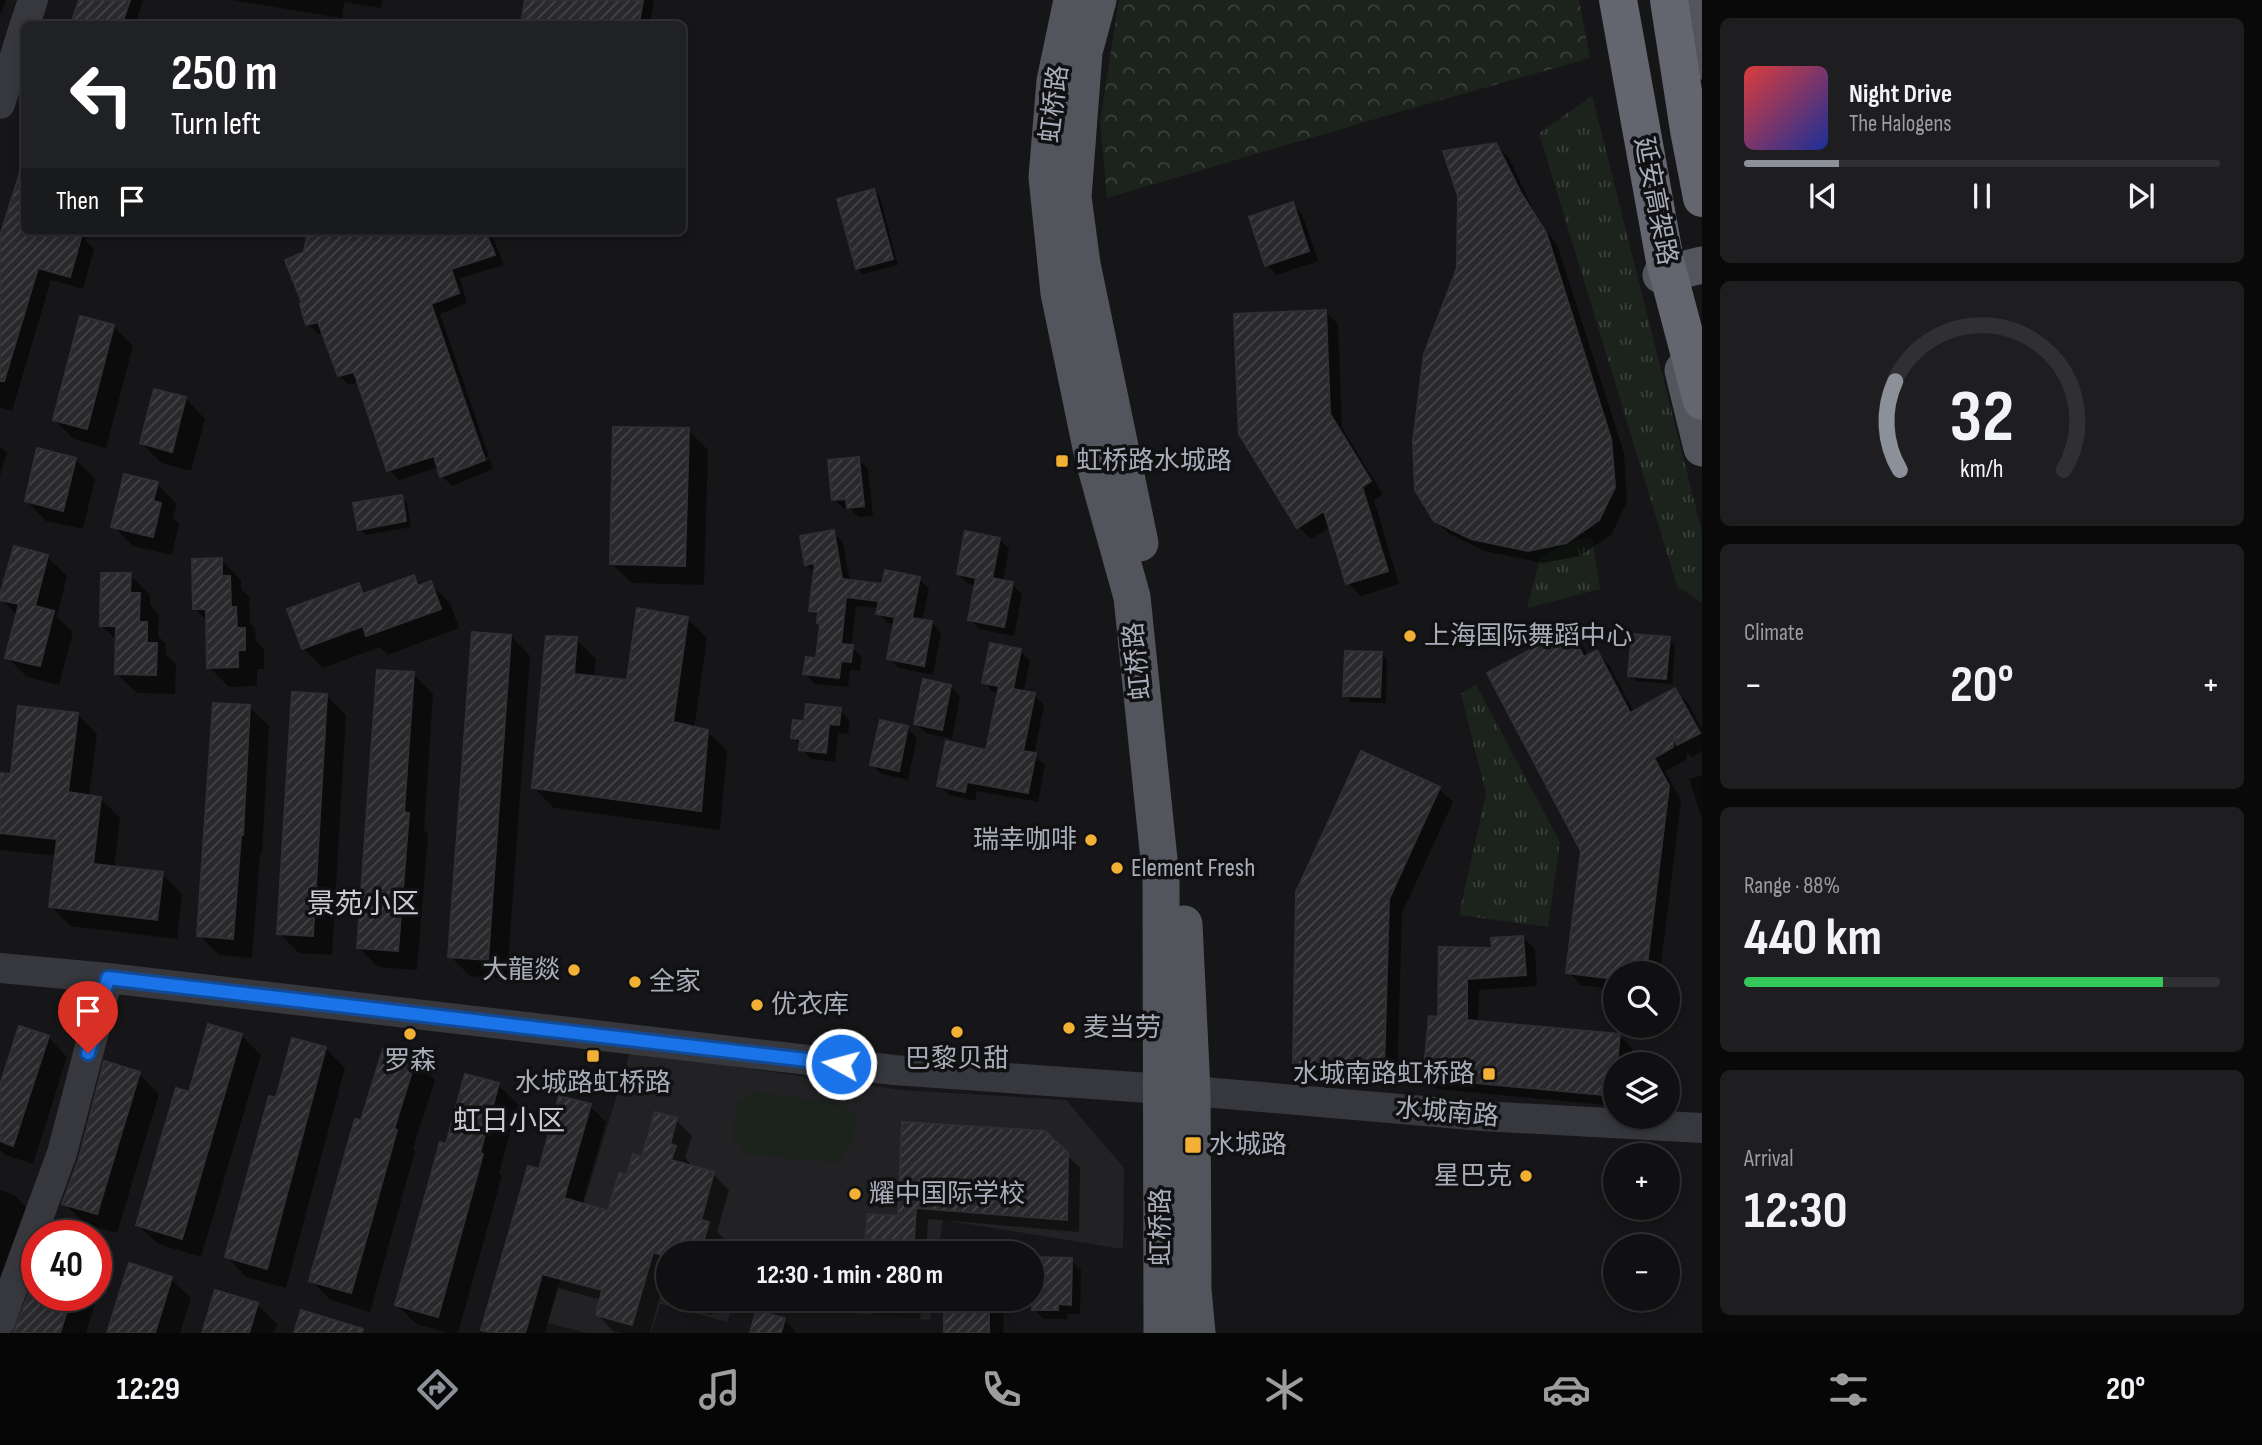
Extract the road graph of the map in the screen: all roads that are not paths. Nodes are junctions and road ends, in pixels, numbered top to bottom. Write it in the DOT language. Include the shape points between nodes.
graph roads {
  1 [pos="33,0"];
  2 [pos="1072,0"];
  3 [pos="1098,0"];
  4 [pos="1602,0"];
  5 [pos="1618,0"];
  6 [pos="1660,0"];
  7 [pos="1669,0"];
  8 [pos="1689,0"];
  9 [pos="27,21"];
  10 [pos="21,38"];
  11 [pos="1702,61"];
  12 [pos="0,104"];
  13 [pos="1702,190"];
  14 [pos="1702,198"];
  15 [pos="1702,265"];
  16 [pos="1661,275"];
  17 [pos="1702,401"];
  18 [pos="1702,448"];
  19 [pos="0,968"];
  20 [pos="108,978"];
  21 [pos="1176,1091"];
  22 [pos="1702,1128"];
  23 [pos="0,1322"];
  24 [pos="1162,1333"];
  25 [pos="1197,1333"];
  1 -- 9 [label="street"];
  2 -- 21 [label="main road, 虹桥路" via="1055,80 1047,177 1059,293 1093,457 1132,597 1161,879"];
  3 -- 21 [label="main road, 虹桥路" via="1084,52 1073,197 1085,277 1157,623 1181,876"];
  4 -- 16 [label="main road"];
  5 -- 17 [label="highway, 延安高架路, bridge" via="1665,261"];
  6 -- 13 [label="main road"];
  7 -- 14 [label="highway, 延安高架路, bridge"];
  8 -- 11 [label="main road"];
  10 -- 12 [label="street"];
  15 -- 16 [label="main road"];
  16 -- 18 [label="main road"];
  19 -- 20 [label="street"];
  20 -- 21 [label="street" via="894,1070"];
  20 -- 23 [label="street" via="62,1153"];
  21 -- 22 [label="street, 水城南路"];
  21 -- 24 [label="main road, 虹桥路"];
  21 -- 25 [label="main road, 虹桥路"];
}
